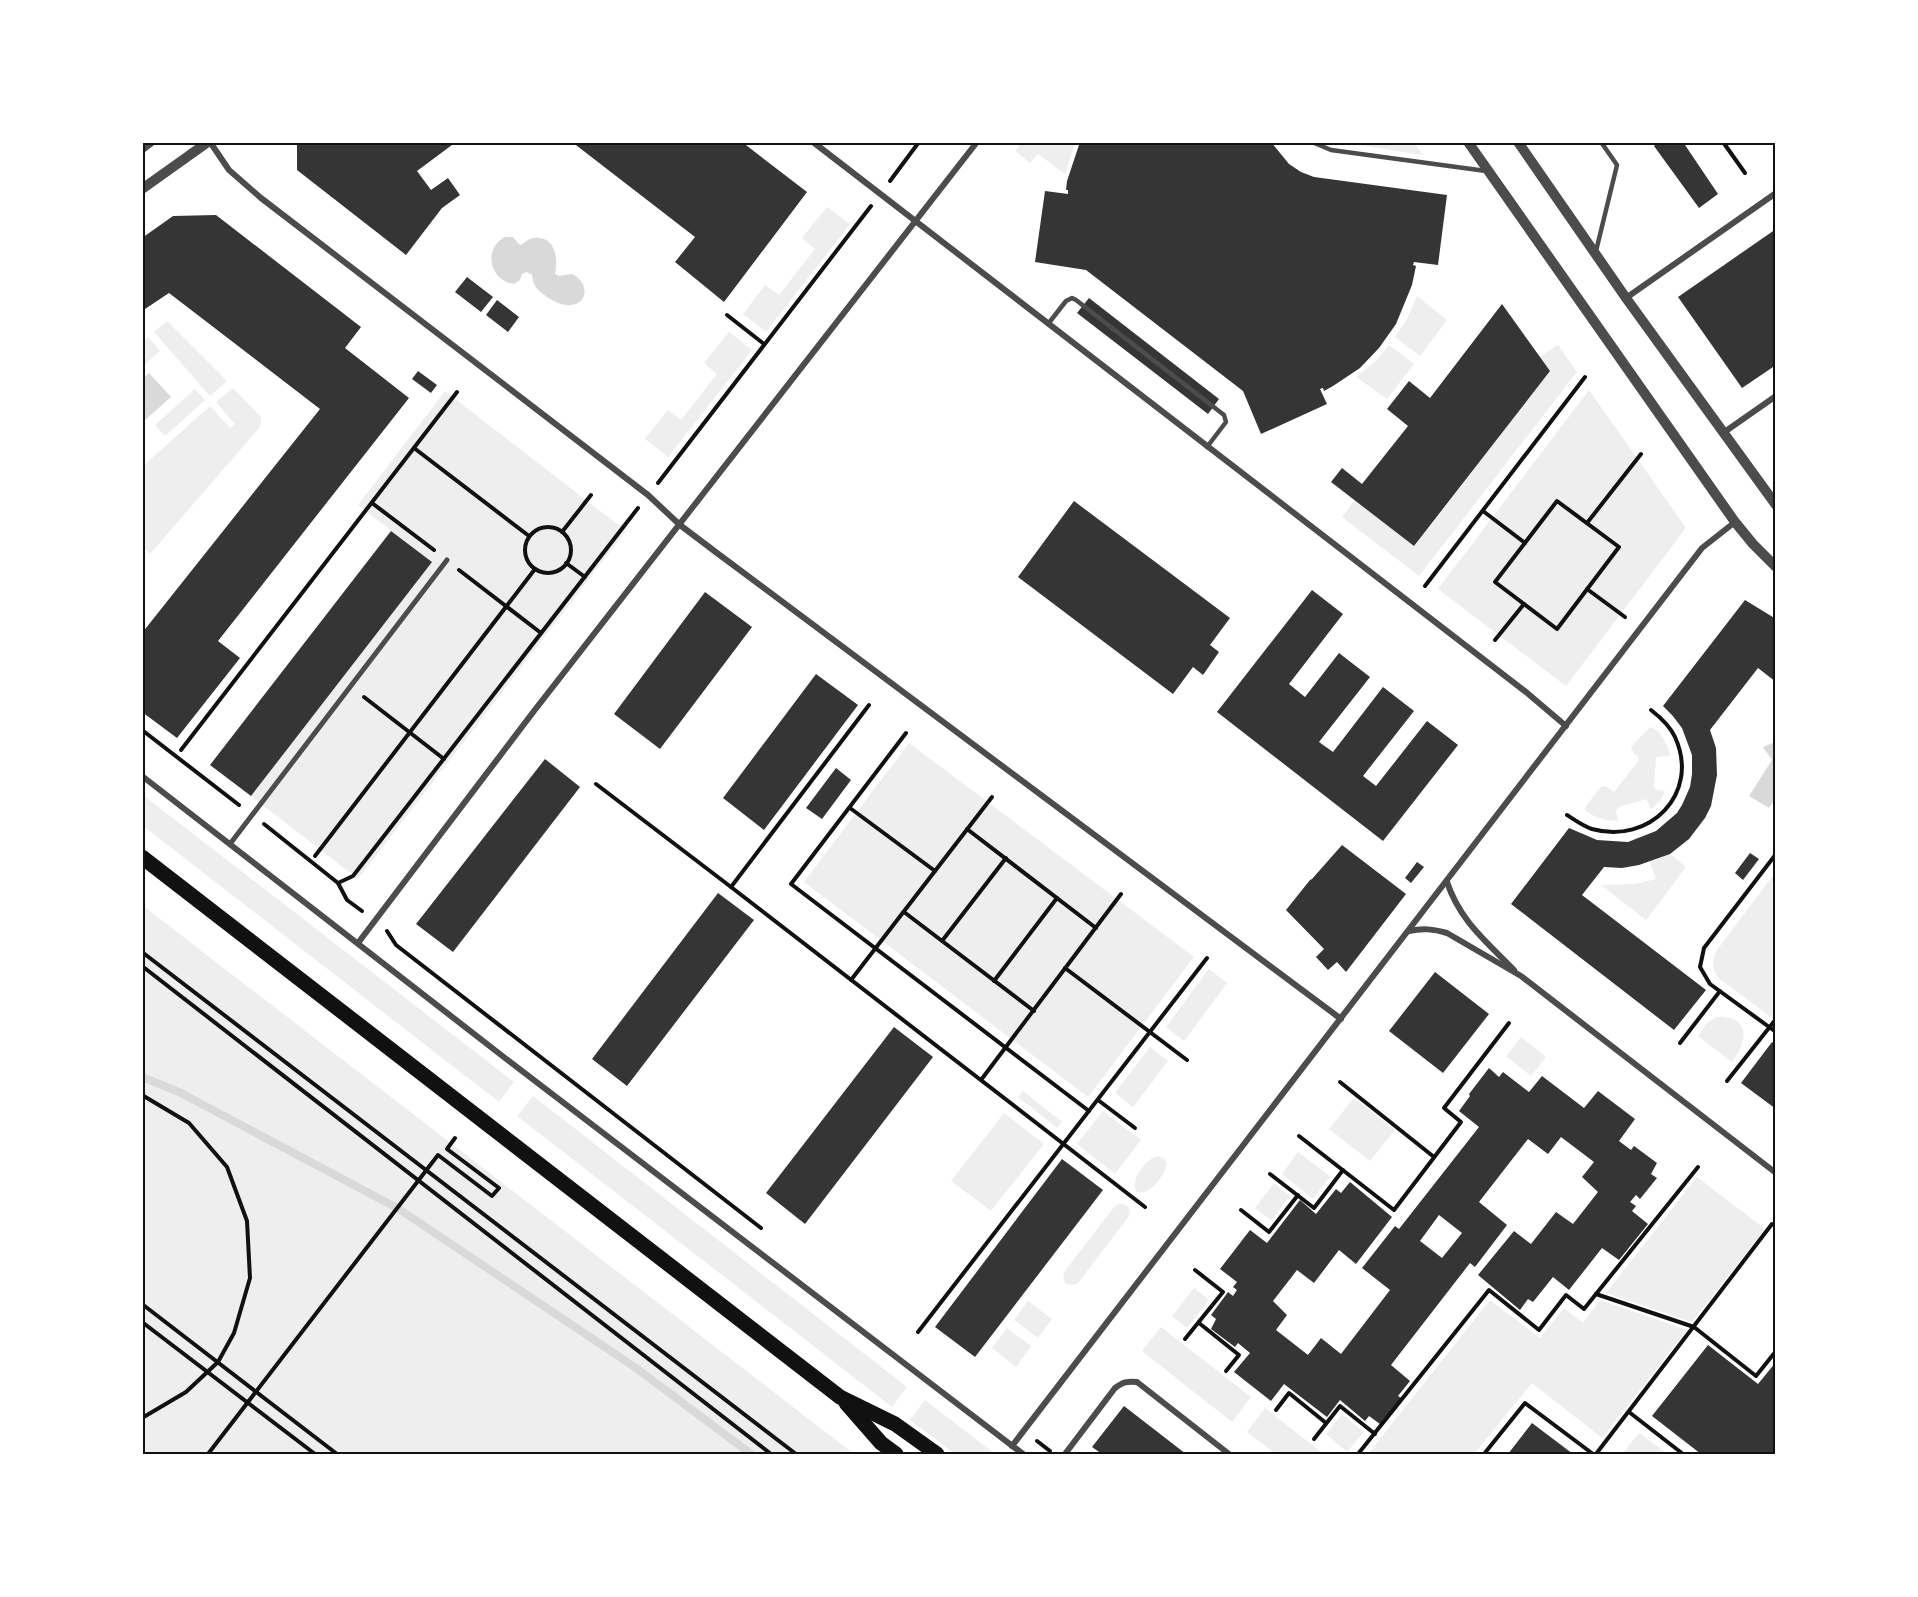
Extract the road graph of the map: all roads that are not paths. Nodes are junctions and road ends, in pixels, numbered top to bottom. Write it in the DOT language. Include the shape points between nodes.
graph roads {
  1 [pos="150,142"];
  2 [pos="209,142"];
  3 [pos="813,142"];
  4 [pos="977,142"];
  5 [pos="1312,142"];
  6 [pos="1468,142"];
  7 [pos="1518,142"];
  8 [pos="1601,142"];
  9 [pos="142,148"];
  10 [pos="1488,171"];
  11 [pos="142,189"];
  12 [pos="1776,193"];
  13 [pos="916,222"];
  14 [pos="1595,253"];
  15 [pos="1626,297"];
  16 [pos="1048,324"];
  17 [pos="1776,396"];
  18 [pos="1724,433"];
  19 [pos="1207,447"];
  20 [pos="1776,505"];
  21 [pos="1735,522"];
  22 [pos="680,525"];
  23 [pos="447,560"];
  24 [pos="1776,567"];
  25 [pos="1566,726"];
  26 [pos="142,776"];
  27 [pos="230,844"];
  28 [pos="142,856"];
  29 [pos="1447,882"];
  30 [pos="1408,932"];
  31 [pos="358,943"];
  32 [pos="1521,976"];
  33 [pos="1341,1019"];
  34 [pos="1776,1173"];
  35 [pos="840,1397"];
  36 [pos="1012,1446"];
  37 [pos="896,1455"];
  38 [pos="937,1455"];
  39 [pos="1023,1455"];
  40 [pos="1065,1455"];
  41 [pos="1228,1455"];
  1 -- 9 [label="street"];
  2 -- 11 [label="street"];
  2 -- 22 [label="street" via="229,170 261,198 648,495"];
  3 -- 13 [label="street"];
  4 -- 13 [label="street"];
  5 -- 10 [label="lane" via="1331,150"];
  6 -- 10 [label="street"];
  7 -- 14 [label="street"];
  8 -- 14 [label="lane" via="1617,165"];
  10 -- 21 [label="street"];
  12 -- 15 [label="street"];
  13 -- 16 [label="street"];
  13 -- 22 [label="street"];
  14 -- 15 [label="street"];
  15 -- 18 [label="street"];
  16 -- 19 [label="street"];
  16 -- 19 [label="lane" via="1066,301 1076,300 1224,415 1226,423"];
  17 -- 18 [label="street"];
  18 -- 20 [label="street"];
  19 -- 25 [label="street"];
  21 -- 24 [label="street"];
  21 -- 25 [label="street" via="1702,548"];
  22 -- 31 [label="street"];
  22 -- 33 [label="street"];
  23 -- 27 [label="street"];
  25 -- 29 [label="street"];
  26 -- 27 [label="street"];
  27 -- 31 [label="street"];
  28 -- 35 [label="main road"];
  29 -- 30 [label="street"];
  29 -- 32 [label="street" via="1456,908"];
  30 -- 32 [label="street" via="1420,928 1447,933"];
  30 -- 33 [label="street"];
  31 -- 36 [label="street"];
  32 -- 34 [label="street"];
  33 -- 36 [label="street"];
  35 -- 37 [label="main road"];
  35 -- 38 [label="main road" via="895,1424"];
  36 -- 39 [label="street"];
  40 -- 41 [label="street" via="1122,1382 1137,1382"];
}
